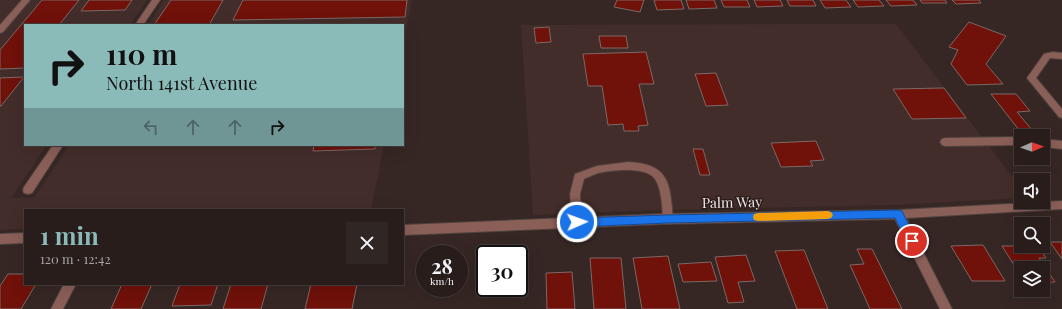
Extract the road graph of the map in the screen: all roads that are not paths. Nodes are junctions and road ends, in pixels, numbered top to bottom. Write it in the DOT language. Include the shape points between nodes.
graph roads {
  1 [pos="26,0"];
  2 [pos="156,0"];
  3 [pos="140,24"];
  4 [pos="0,30"];
  5 [pos="1062,56"];
  6 [pos="1062,115"];
  7 [pos="1014,141"];
  8 [pos="945,142"];
  9 [pos="1050,144"];
  10 [pos="1062,145"];
  11 [pos="57,146"];
  12 [pos="28,190"];
  13 [pos="1062,205"];
  14 [pos="898,214"];
  15 [pos="668,219"];
  16 [pos="577,222"];
  17 [pos="404,230"];
  18 [pos="24,238"];
  19 [pos="0,239"];
  20 [pos="69,285"];
  21 [pos="57,309"];
  22 [pos="946,309"];
  1 -- 4 [label="street"];
  2 -- 3 [label="street"];
  5 -- 6 [label="street" via="1047,56 1031,78"];
  7 -- 8 [label="street"];
  9 -- 10 [label="street"];
  11 -- 12 [label="street"];
  13 -- 14 [label="street, Palm Way"];
  14 -- 15 [label="street, Palm Way"];
  14 -- 22 [label="street"];
  15 -- 16 [label="street, Palm Way"];
  15 -- 16 [label="street" via="665,191 655,172 644,167 599,169 579,177 575,194"];
  16 -- 17 [label="street, Palm Way"];
  18 -- 19 [label="street"];
  20 -- 21 [label="street"];
}
